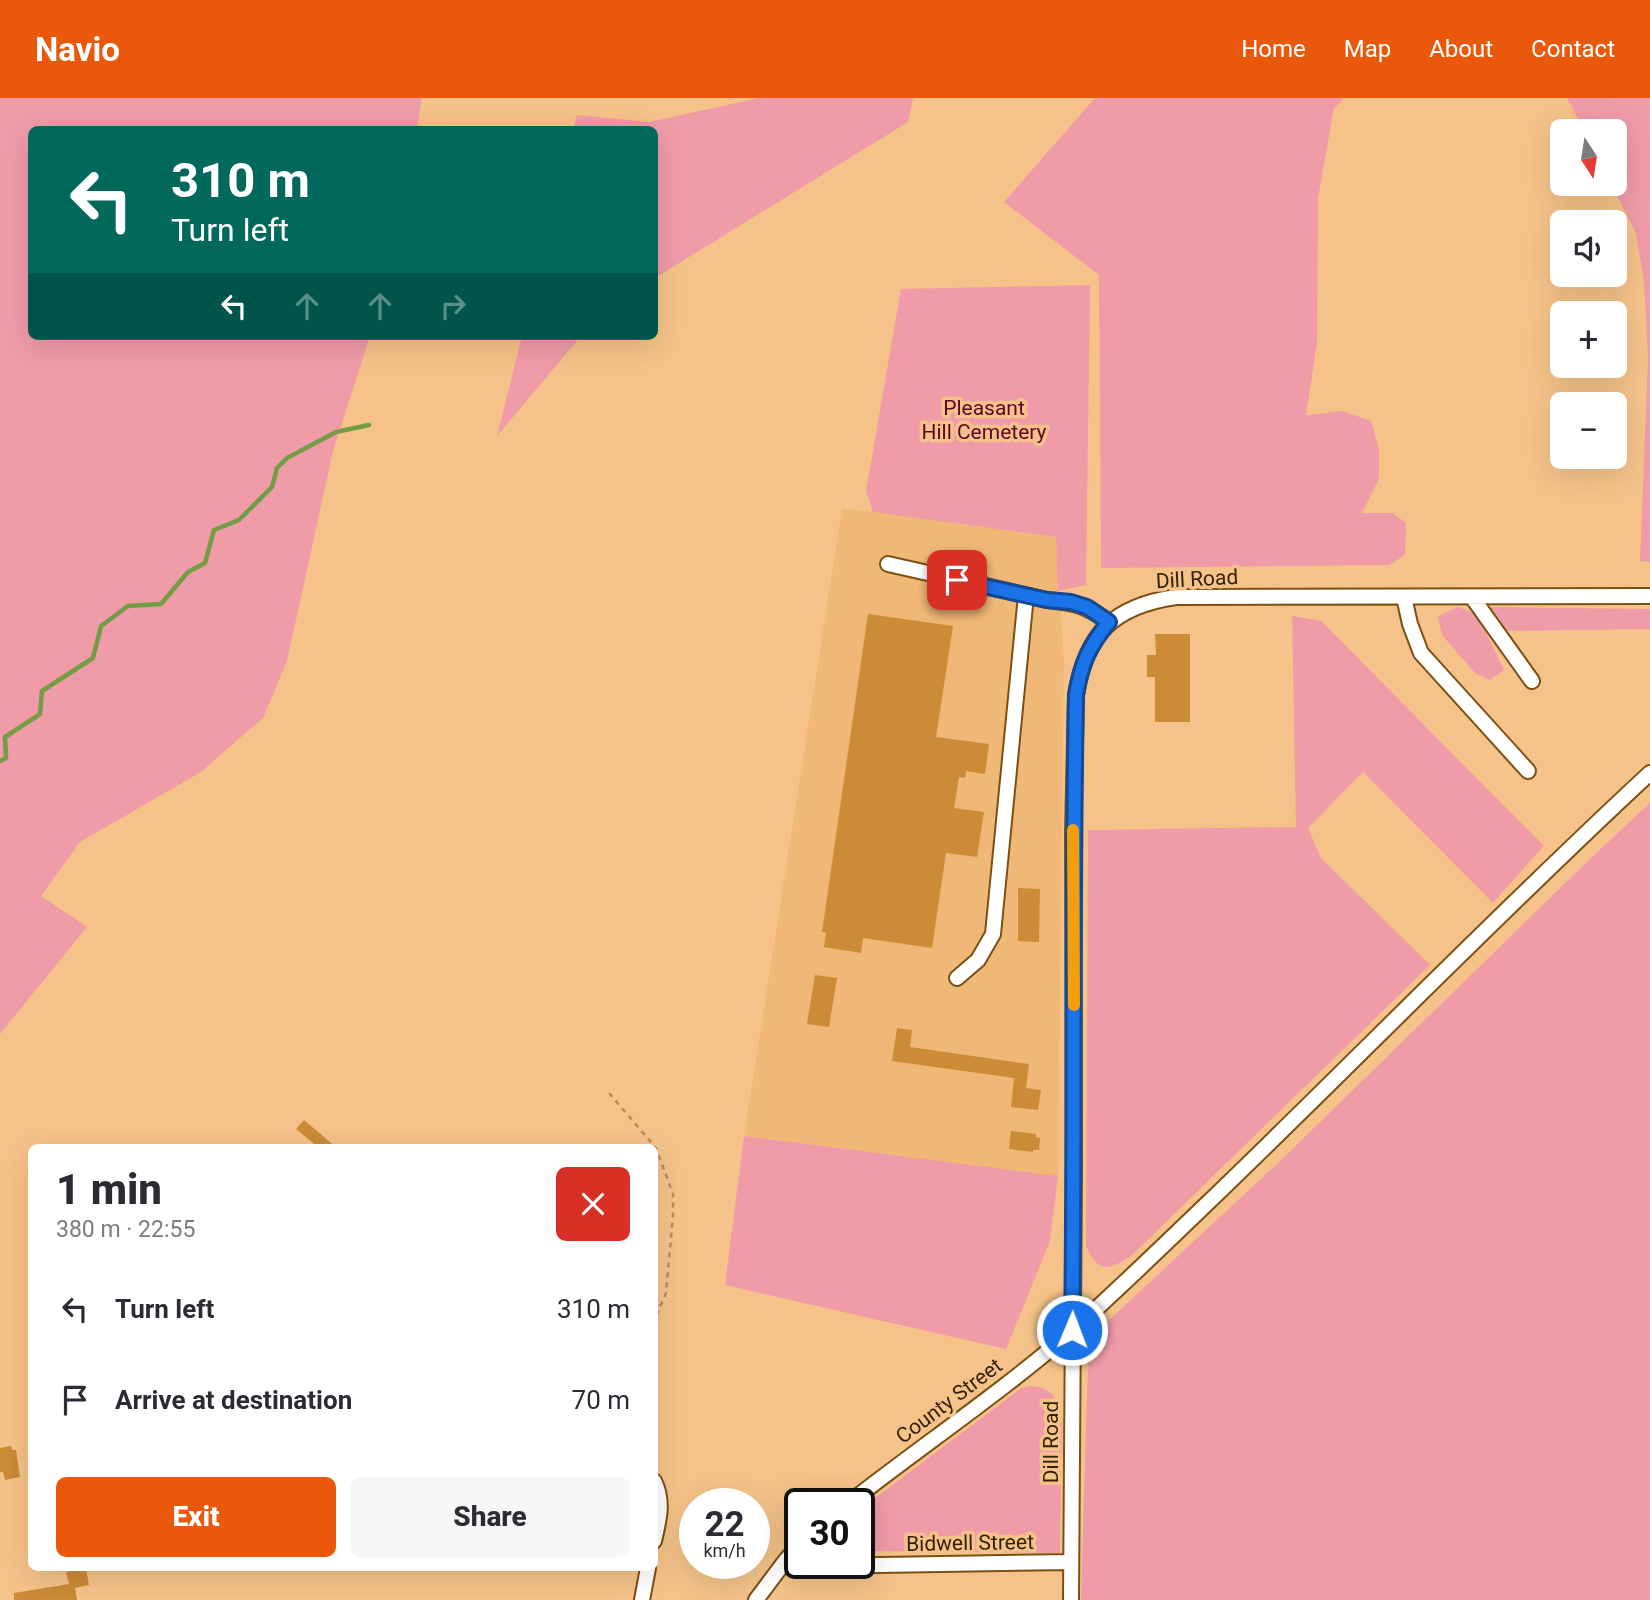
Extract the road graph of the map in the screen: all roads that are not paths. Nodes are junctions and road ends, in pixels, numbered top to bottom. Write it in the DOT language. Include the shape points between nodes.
graph roads {
  1 [pos="888,564"];
  2 [pos="1026,595"];
  3 [pos="1650,596"];
  4 [pos="1404,597"];
  5 [pos="1472,597"];
  6 [pos="1109,622"];
  7 [pos="1532,681"];
  8 [pos="1528,771"];
  9 [pos="1650,773"];
  10 [pos="957,978"];
  11 [pos="1072,1330"];
  12 [pos="869,1488"];
  13 [pos="658,1492"];
  14 [pos="658,1526"];
  15 [pos="1071,1562"];
  16 [pos="784,1563"];
  17 [pos="875,1565"];
  18 [pos="647,1571"];
  19 [pos="642,1600"];
  20 [pos="756,1600"];
  21 [pos="1071,1600"];
  1 -- 2 [label="street"];
  2 -- 6 [label="street" via="1087,607"];
  2 -- 10 [label="street" via="993,934 978,960"];
  3 -- 5 [label="street, Dill Road"];
  4 -- 5 [label="street, Dill Road"];
  4 -- 6 [label="street, Dill Road" via="1175,597 1134,607"];
  4 -- 8 [label="street" via="1421,653"];
  5 -- 7 [label="street"];
  6 -- 11 [label="street, Dill Road" via="1086,655 1076,695"];
  9 -- 11 [label="street, County Street"];
  11 -- 12 [label="street, County Street"];
  11 -- 15 [label="street, Dill Road"];
  13 -- 14 [label="street"];
  15 -- 17 [label="street, Bidwell Street"];
  15 -- 21 [label="street, Dill Road"];
  16 -- 20 [label="street"];
  18 -- 19 [label="street"];
}
